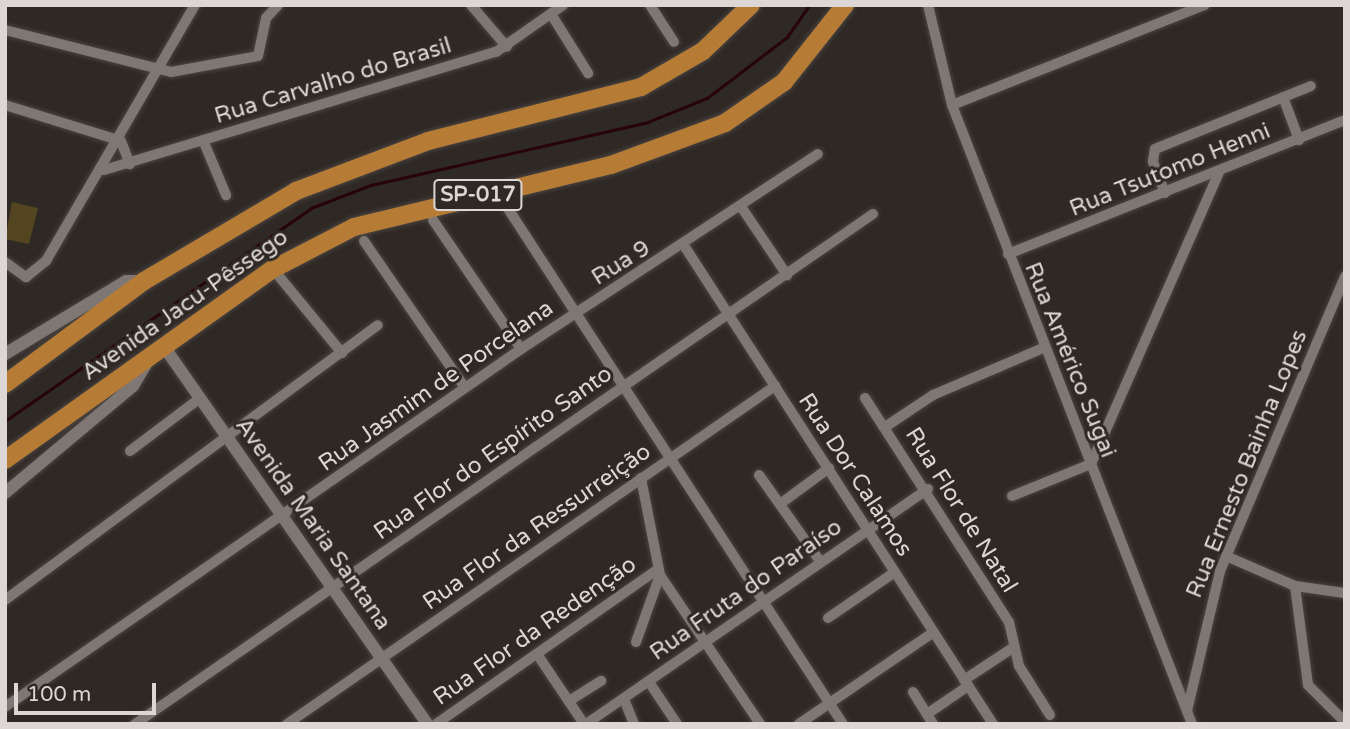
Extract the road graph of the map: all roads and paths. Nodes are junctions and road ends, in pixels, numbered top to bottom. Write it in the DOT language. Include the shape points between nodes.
graph roads {
  1 [pos="195,5"];
  2 [pos="278,5"];
  3 [pos="471,5"];
  4 [pos="563,5"];
  5 [pos="649,5"];
  6 [pos="751,5"];
  7 [pos="845,5"];
  8 [pos="928,5"];
  9 [pos="1205,5"];
  10 [pos="551,15"];
  11 [pos="5,30"];
  12 [pos="674,42"];
  13 [pos="507,47"];
  14 [pos="160,72"];
  15 [pos="588,74"];
  16 [pos="1311,86"];
  17 [pos="1283,97"];
  18 [pos="5,105"];
  19 [pos="952,105"];
  20 [pos="1345,120"];
  21 [pos="203,140"];
  22 [pos="1299,140"];
  23 [pos="121,141"];
  24 [pos="818,154"];
  25 [pos="130,164"];
  26 [pos="104,170"];
  27 [pos="1219,172"];
  28 [pos="1165,193"];
  29 [pos="226,195"];
  30 [pos="505,204"];
  31 [pos="742,208"];
  32 [pos="873,214"];
  33 [pos="433,220"];
  34 [pos="364,241"];
  35 [pos="685,247"];
  36 [pos="1008,254"];
  37 [pos="5,262"];
  38 [pos="273,269"];
  39 [pos="787,275"];
  40 [pos="1345,276"];
  41 [pos="144,281"];
  42 [pos="577,313"];
  43 [pos="728,316"];
  44 [pos="378,325"];
  45 [pos="165,348"];
  46 [pos="1044,348"];
  47 [pos="521,349"];
  48 [pos="342,353"];
  49 [pos="5,354"];
  50 [pos="149,359"];
  51 [pos="5,384"];
  52 [pos="775,386"];
  53 [pos="623,387"];
  54 [pos="465,388"];
  55 [pos="200,398"];
  56 [pos="865,398"];
  57 [pos="885,427"];
  58 [pos="228,438"];
  59 [pos="130,451"];
  60 [pos="668,458"];
  61 [pos="5,460"];
  62 [pos="1091,464"];
  63 [pos="828,468"];
  64 [pos="760,475"];
  65 [pos="641,478"];
  66 [pos="928,489"];
  67 [pos="5,493"];
  68 [pos="1012,496"];
  69 [pos="780,504"];
  70 [pos="281,516"];
  71 [pos="868,528"];
  72 [pos="1226,556"];
  73 [pos="820,561"];
  74 [pos="895,572"];
  75 [pos="658,573"];
  76 [pos="1295,586"];
  77 [pos="331,588"];
  78 [pos="1345,593"];
  79 [pos="5,600"];
  80 [pos="762,601"];
  81 [pos="828,618"];
  82 [pos="933,632"];
  83 [pos="636,642"];
  84 [pos="706,642"];
  85 [pos="1014,647"];
  86 [pos="537,654"];
  87 [pos="382,659"];
  88 [pos="601,681"];
  89 [pos="649,681"];
  90 [pos="966,683"];
  91 [pos="913,692"];
  92 [pos="624,699"];
  93 [pos="569,701"];
  94 [pos="829,703"];
  95 [pos="5,707"];
  96 [pos="1187,711"];
  97 [pos="927,714"];
  98 [pos="1050,715"];
  99 [pos="1345,722"];
  100 [pos="590,723"];
  101 [pos="135,724"];
  102 [pos="287,724"];
  103 [pos="427,724"];
  104 [pos="436,724"];
  105 [pos="634,724"];
  106 [pos="677,724"];
  107 [pos="760,724"];
  108 [pos="799,724"];
  109 [pos="843,724"];
  110 [pos="933,724"];
  111 [pos="993,724"];
  112 [pos="1192,724"];
  1 -- 14 [label="street"];
  2 -- 14 [label="street" via="267,18 261,52 249,60"];
  3 -- 13 [label="street"];
  4 -- 10 [label="street, Rua Carvalho do Brasil"];
  5 -- 12 [label="street"];
  6 -- 41 [label="highway, Avenida Jacu-Pêssego" via="703,51 641,87 364,162 296,191"];
  7 -- 38 [label="highway, Avenida Jacu-Pêssego / SP-017" via="784,82 725,123 611,165 354,227"];
  8 -- 19 [label="street, Rua Américo Sugai"];
  9 -- 19 [label="street"];
  10 -- 13 [label="street, Rua Carvalho do Brasil"];
  10 -- 15 [label="street"];
  11 -- 14 [label="street"];
  13 -- 21 [label="street, Rua Carvalho do Brasil"];
  14 -- 23 [label="street"];
  16 -- 17 [label="street"];
  17 -- 22 [label="street"];
  17 -- 28 [label="street" via="1155,149 1153,161"];
  18 -- 23 [label="street"];
  19 -- 36 [label="street, Rua Américo Sugai"];
  20 -- 22 [label="street, Rua Tsutomo Henni"];
  21 -- 25 [label="street, Rua Carvalho do Brasil"];
  21 -- 29 [label="street"];
  22 -- 27 [label="street, Rua Tsutomo Henni"];
  23 -- 25 [label="street"];
  23 -- 26 [label="street"];
  24 -- 31 [label="street"];
  25 -- 26 [label="street, Rua Carvalho do Brasil"];
  26 -- 37 [label="street" via="46,261 26,277"];
  27 -- 28 [label="street, Rua Tsutomo Henni"];
  27 -- 62 [label="street"];
  28 -- 36 [label="street, Rua Tsutomo Henni"];
  30 -- 42 [label="street"];
  31 -- 35 [label="street"];
  31 -- 39 [label="street"];
  32 -- 39 [label="street, Rua Flor do Espírito Santo"];
  33 -- 47 [label="street"];
  34 -- 54 [label="street"];
  35 -- 42 [label="street, Rua 9"];
  35 -- 43 [label="street, Rua Dor Calamos"];
  36 -- 46 [label="street, Rua Américo Sugai"];
  38 -- 45 [label="highway, Avenida Jacu-Pêssego / SP-017"];
  38 -- 48 [label="street"];
  39 -- 43 [label="street, Rua Flor do Espírito Santo"];
  40 -- 72 [label="street, Rua Ernesto Bainha Lopes"];
  41 -- 49 [label="street" via="126,281"];
  41 -- 51 [label="highway, Avenida Jacu-Pêssego"];
  42 -- 47 [label="street, Rua Jasmim de Porcelana"];
  42 -- 53 [label="street"];
  43 -- 52 [label="street, Rua Dor Calamos"];
  43 -- 53 [label="street, Rua Flor do Espírito Santo"];
  44 -- 48 [label="street"];
  45 -- 50 [label="highway, Avenida Jacu-Pêssego / SP-017"];
  45 -- 55 [label="street, Avenida Maria Santana"];
  46 -- 57 [label="street" via="933,395"];
  46 -- 62 [label="street, Rua Américo Sugai"];
  47 -- 54 [label="street, Rua Jasmim de Porcelana"];
  48 -- 58 [label="street"];
  50 -- 61 [label="highway, Avenida Jacu-Pêssego / SP-017"];
  50 -- 67 [label="street" via="133,386"];
  52 -- 60 [label="street, Rua Flor da Ressurreição"];
  52 -- 63 [label="street, Rua Dor Calamos"];
  53 -- 60 [label="street"];
  53 -- 77 [label="street, Rua Flor do Espírito Santo"];
  54 -- 70 [label="street, Rua Jasmim de Porcelana"];
  55 -- 58 [label="street, Avenida Maria Santana"];
  55 -- 59 [label="street"];
  56 -- 57 [label="street, Rua Flor de Natal"];
  57 -- 66 [label="street, Rua Flor de Natal"];
  58 -- 70 [label="street, Avenida Maria Santana"];
  58 -- 79 [label="street"];
  60 -- 65 [label="street, Rua Flor da Ressurreição"];
  60 -- 80 [label="street"];
  62 -- 68 [label="street"];
  62 -- 96 [label="street, Rua Américo Sugai"];
  63 -- 69 [label="street"];
  63 -- 71 [label="street, Rua Dor Calamos"];
  64 -- 69 [label="street"];
  65 -- 75 [label="street"];
  65 -- 87 [label="street, Rua Flor da Ressurreição"];
  66 -- 71 [label="street, Rua Fruta do Paraíso"];
  66 -- 85 [label="street, Rua Flor de Natal" via="1009,622"];
  69 -- 73 [label="street"];
  70 -- 77 [label="street, Avenida Maria Santana"];
  70 -- 95 [label="street, Rua Jasmim de Porcelana"];
  71 -- 73 [label="street, Rua Fruta do Paraíso"];
  71 -- 74 [label="street, Rua Dor Calamos"];
  72 -- 76 [label="street"];
  72 -- 96 [label="street, Rua Ernesto Bainha Lopes"];
  73 -- 80 [label="street, Rua Fruta do Paraíso"];
  74 -- 81 [label="street"];
  74 -- 82 [label="street, Rua Dor Calamos"];
  75 -- 83 [label="street"];
  75 -- 84 [label="street"];
  75 -- 86 [label="street, Rua Flor da Redenção"];
  76 -- 78 [label="street"];
  76 -- 99 [label="street" via="1308,685"];
  77 -- 87 [label="street, Avenida Maria Santana"];
  77 -- 101 [label="street, Rua Flor do Espírito Santo"];
  80 -- 84 [label="street, Rua Fruta do Paraíso"];
  80 -- 94 [label="street"];
  82 -- 90 [label="street, Rua Dor Calamos"];
  82 -- 94 [label="street"];
  84 -- 89 [label="street, Rua Fruta do Paraíso"];
  84 -- 107 [label="street"];
  85 -- 90 [label="street"];
  85 -- 98 [label="street, Rua Flor de Natal"];
  86 -- 93 [label="street"];
  86 -- 104 [label="street, Rua Flor da Redenção"];
  87 -- 102 [label="street, Rua Flor da Ressurreição"];
  87 -- 103 [label="street, Avenida Maria Santana"];
  88 -- 93 [label="street"];
  89 -- 92 [label="street, Rua Fruta do Paraíso"];
  89 -- 106 [label="street"];
  90 -- 97 [label="street"];
  90 -- 111 [label="street, Rua Dor Calamos"];
  91 -- 97 [label="street"];
  92 -- 100 [label="street, Rua Fruta do Paraíso"];
  92 -- 105 [label="street"];
  93 -- 100 [label="street"];
  94 -- 108 [label="street"];
  94 -- 109 [label="street"];
  96 -- 112 [label="street, Rua Américo Sugai"];
  97 -- 110 [label="street"];
}
